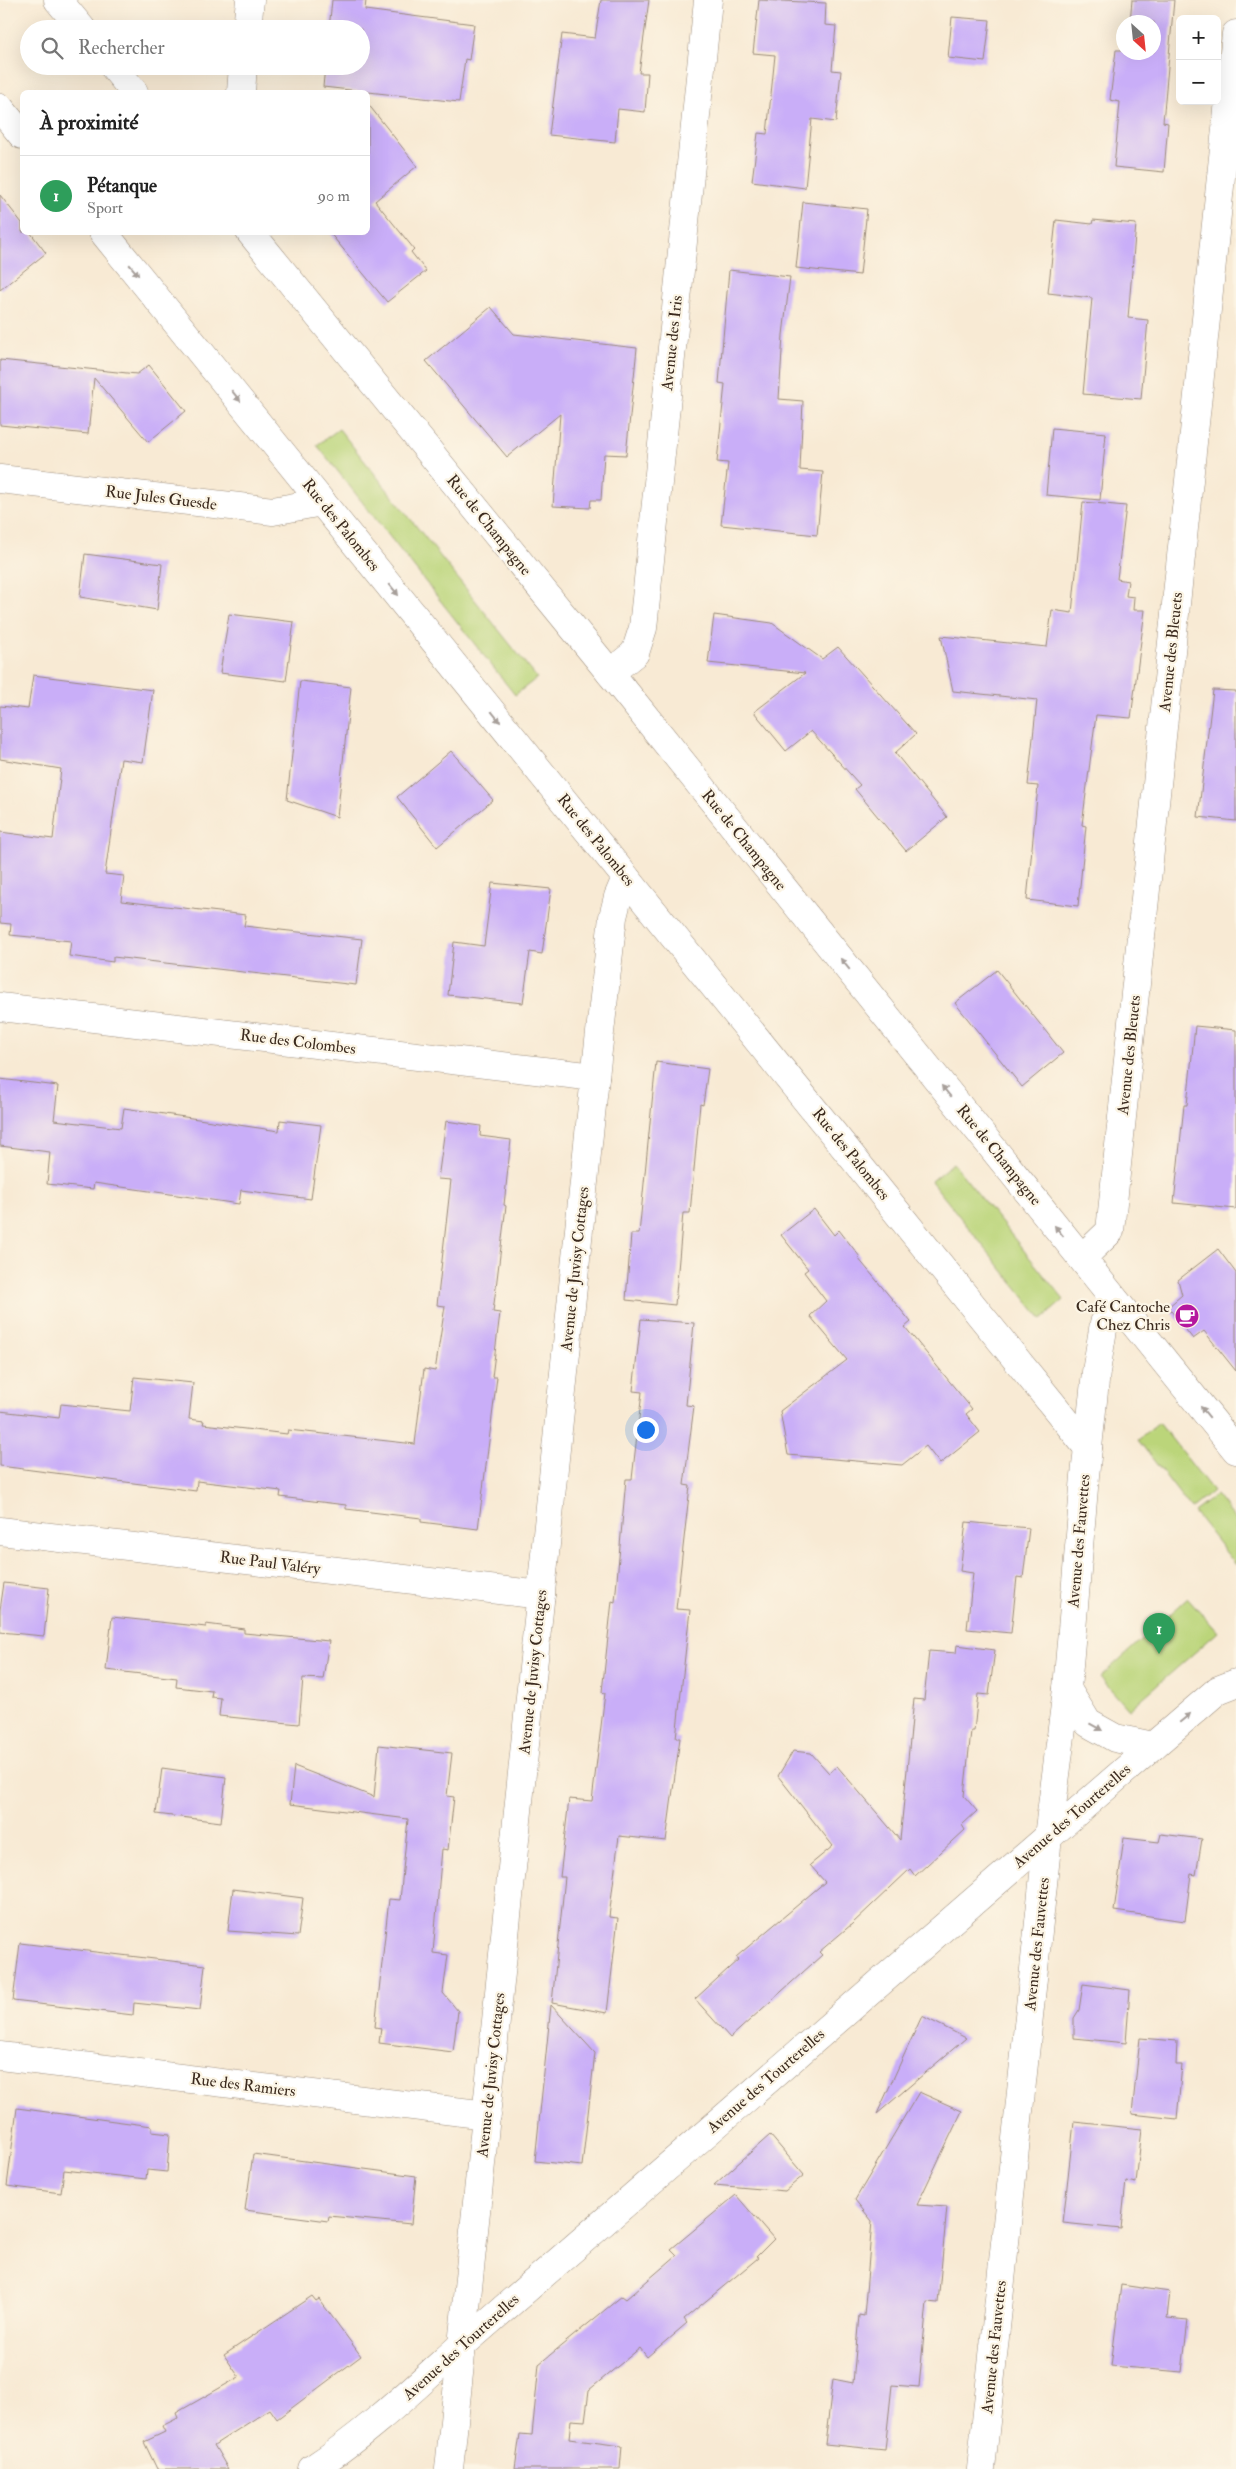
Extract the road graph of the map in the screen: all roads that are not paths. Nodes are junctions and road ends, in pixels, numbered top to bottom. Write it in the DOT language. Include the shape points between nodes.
graph roads {
  1 [pos="58,0"];
  2 [pos="250,0"];
  3 [pos="708,0"];
  4 [pos="75,20"];
  5 [pos="248,20"];
  6 [pos="1236,34"];
  7 [pos="120,75"];
  8 [pos="242,75"];
  9 [pos="132,90"];
  10 [pos="241,90"];
  11 [pos="0,108"];
  12 [pos="20,133"];
  13 [pos="105,235"];
  14 [pos="252,235"];
  15 [pos="0,479"];
  16 [pos="322,502"];
  17 [pos="610,673"];
  18 [pos="626,878"];
  19 [pos="0,1007"];
  20 [pos="595,1077"];
  21 [pos="1082,1258"];
  22 [pos="1116,1303"];
  23 [pos="1088,1448"];
  24 [pos="1236,1450"];
  25 [pos="0,1531"];
  26 [pos="541,1595"];
  27 [pos="1227,1687"];
  28 [pos="1067,1689"];
  29 [pos="1153,1746"];
  30 [pos="1048,1837"];
  31 [pos="0,2056"];
  32 [pos="487,2115"];
  33 [pos="462,2344"];
  34 [pos="312,2469"];
  35 [pos="449,2469"];
  36 [pos="981,2469"];
  1 -- 4 [label="street"];
  2 -- 5 [label="street"];
  3 -- 17 [label="street, Avenue des Iris" via="643,628 635,652"];
  6 -- 21 [label="street, Avenue des Bleuets" via="1110,1231"];
  7 -- 9 [label="street"];
  8 -- 10 [label="street"];
  11 -- 12 [label="street"];
  13 -- 16 [label="street, Rue des Palombes, one-way"];
  14 -- 17 [label="street, Rue de Champagne"];
  15 -- 16 [label="street, Rue Jules Guesde" via="273,511"];
  16 -- 18 [label="street, Rue des Palombes, one-way"];
  21 -- 17 [label="street, Rue de Champagne, one-way"];
  18 -- 20 [label="street, Avenue de Juvisy Cottages" via="613,917"];
  18 -- 23 [label="street, Rue des Palombes"];
  19 -- 20 [label="street, Rue des Colombes"];
  20 -- 26 [label="street, Avenue de Juvisy Cottages"];
  21 -- 22 [label="street, Rue de Champagne"];
  22 -- 23 [label="street, Avenue des Fauvettes" via="1104,1323"];
  24 -- 22 [label="street, Rue de Champagne, one-way"];
  23 -- 28 [label="street, Avenue des Fauvettes"];
  25 -- 26 [label="street, Rue Paul Valéry"];
  26 -- 32 [label="street, Avenue de Juvisy Cottages"];
  29 -- 27 [label="street, Avenue des Tourterelles, one-way"];
  28 -- 29 [label="street, one-way" via="1088,1723 1115,1738"];
  28 -- 30 [label="street, Avenue des Fauvettes"];
  29 -- 30 [label="street, Avenue des Tourterelles"];
  30 -- 33 [label="street, Avenue des Tourterelles"];
  30 -- 36 [label="street, Avenue des Fauvettes"];
  31 -- 32 [label="street, Rue des Ramiers"];
  32 -- 33 [label="street, Avenue de Juvisy Cottages"];
  33 -- 34 [label="street, Avenue des Tourterelles" via="399,2402"];
  33 -- 35 [label="street, Avenue de Juvisy Cottages"];
}
